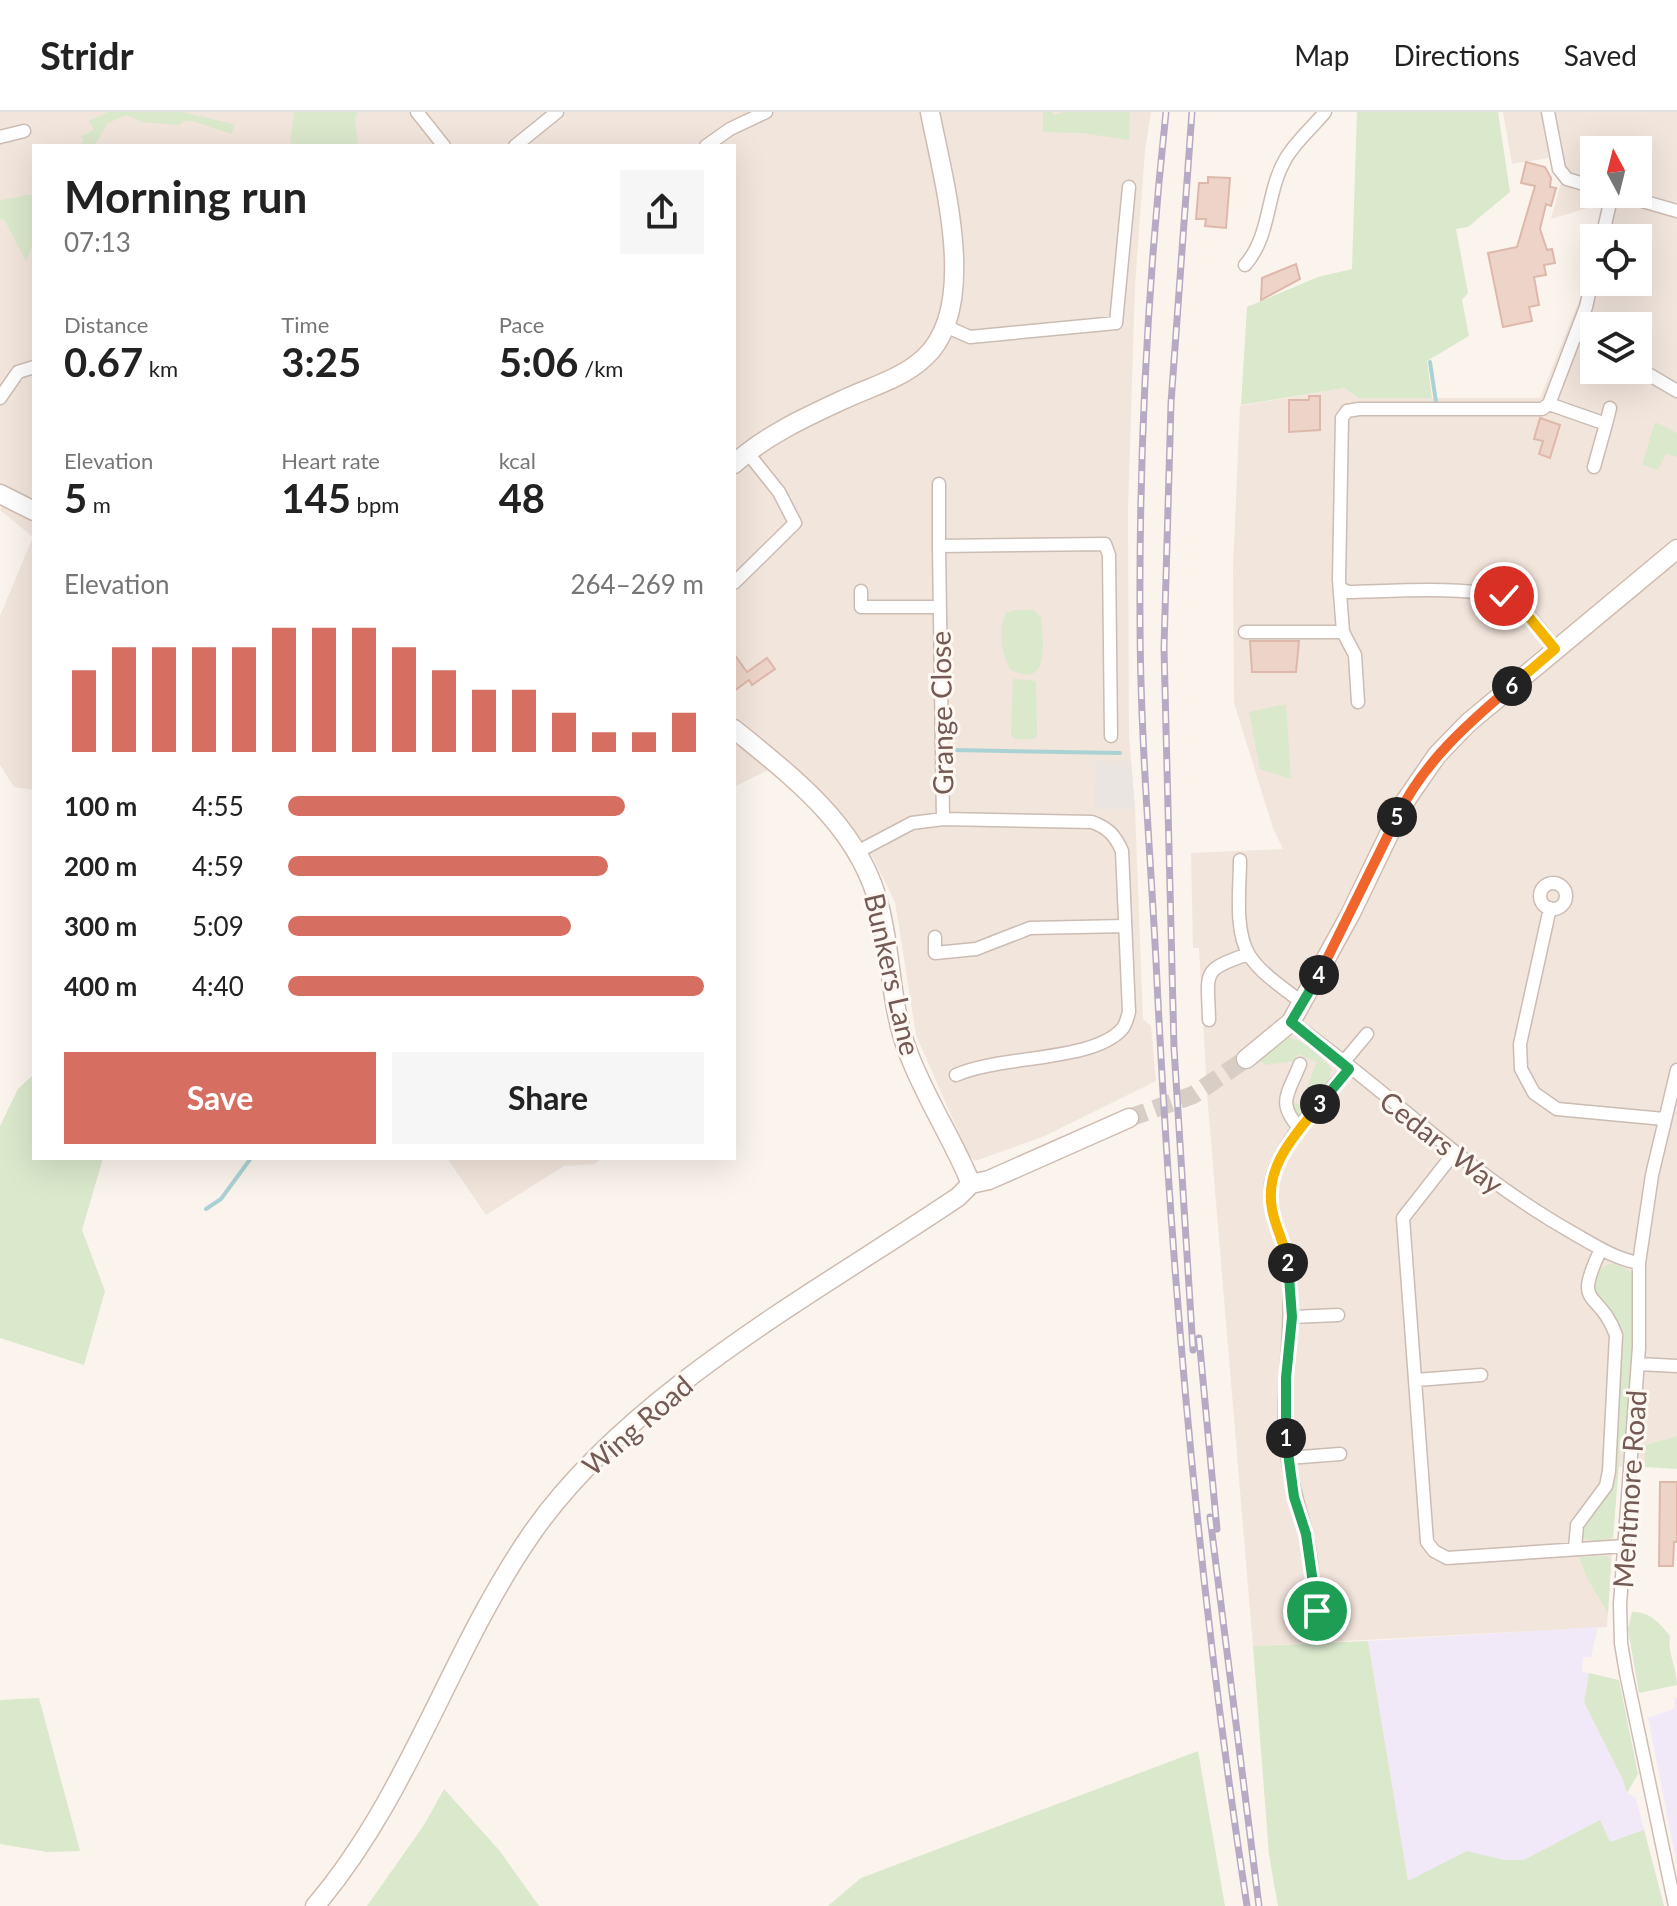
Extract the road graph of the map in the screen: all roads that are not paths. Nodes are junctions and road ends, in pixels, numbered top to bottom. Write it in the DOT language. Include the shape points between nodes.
graph roads {
  1 [pos="766,112"];
  2 [pos="930,112"];
  3 [pos="1325,112"];
  4 [pos="1548,112"];
  5 [pos="548,115"];
  6 [pos="418,120"];
  7 [pos="24,131"];
  8 [pos="0,137"];
  9 [pos="442,144"];
  10 [pos="517,144"];
  11 [pos="709,144"];
  12 [pos="1580,183"];
  13 [pos="1129,187"];
  14 [pos="1652,204"];
  15 [pos="1677,211"];
  16 [pos="1245,265"];
  17 [pos="1587,296"];
  18 [pos="945,326"];
  19 [pos="1577,333"];
  20 [pos="1580,335"];
  21 [pos="32,368"];
  22 [pos="1652,376"];
  23 [pos="1677,391"];
  24 [pos="0,398"];
  25 [pos="1549,404"];
  26 [pos="1610,408"];
  27 [pos="1606,424"];
  28 [pos="740,458"];
  29 [pos="1594,467"];
  30 [pos="939,484"];
  31 [pos="0,494"];
  32 [pos="32,510"];
  33 [pos="939,546"];
  34 [pos="1677,549"];
  35 [pos="736,580"];
  36 [pos="1342,589"];
  37 [pos="861,591"];
  38 [pos="938,607"];
  39 [pos="1245,632"];
  40 [pos="1343,632"];
  41 [pos="1555,649"];
  42 [pos="1358,702"];
  43 [pos="736,734"];
  44 [pos="1111,736"];
  45 [pos="943,819"];
  46 [pos="859,851"];
  47 [pos="1240,860"];
  48 [pos="1550,908"];
  49 [pos="1125,926"];
  50 [pos="935,937"];
  51 [pos="1248,954"];
  52 [pos="1301,1002"];
  53 [pos="1209,1020"];
  54 [pos="1291,1022"];
  55 [pos="1367,1034"];
  56 [pos="1246,1059"];
  57 [pos="1300,1064"];
  58 [pos="1346,1066"];
  59 [pos="1677,1070"];
  60 [pos="956,1075"];
  61 [pos="1129,1118"];
  62 [pos="1664,1119"];
  63 [pos="1300,1129"];
  64 [pos="1454,1153"];
  65 [pos="971,1184"];
  66 [pos="1601,1249"];
  67 [pos="1639,1263"];
  68 [pos="1338,1315"];
  69 [pos="1292,1317"];
  70 [pos="1638,1364"];
  71 [pos="1677,1366"];
  72 [pos="1481,1375"];
  73 [pos="1416,1380"];
  74 [pos="1340,1454"];
  75 [pos="1288,1458"];
  76 [pos="1625,1546"];
  77 [pos="1575,1549"];
  78 [pos="1334,1609"];
  79 [pos="315,1906"];
  80 [pos="1675,1906"];
  1 -- 11 [label="street"];
  2 -- 18 [label="street" via="954,239"];
  3 -- 16 [label="street" via="1285,160 1262,237"];
  4 -- 12 [label="street" via="1559,169"];
  5 -- 10 [label="street"];
  6 -- 9 [label="street"];
  7 -- 8 [label="street"];
  13 -- 18 [label="street" via="1116,323 970,337"];
  14 -- 15 [label="street"];
  17 -- 19 [label="street"];
  18 -- 28 [label="street" via="936,344 908,370 792,424"];
  19 -- 20 [label="street"];
  19 -- 25 [label="street"];
  21 -- 24 [label="street" via="18,372"];
  22 -- 23 [label="street"];
  25 -- 27 [label="street"];
  25 -- 36 [label="street" via="1542,409 1347,411 1341,434"];
  26 -- 27 [label="street"];
  27 -- 29 [label="street"];
  28 -- 35 [label="street" via="779,492 795,523"];
  30 -- 33 [label="street, Grange Close"];
  31 -- 32 [label="street"];
  33 -- 38 [label="street, Grange Close"];
  33 -- 44 [label="street" via="1105,544"];
  34 -- 41 [label="street"];
  36 -- 40 [label="street"];
  36 -- 41 [label="street" via="1504,596 1519,605"];
  37 -- 38 [label="street, Grange Close" via="861,607"];
  38 -- 45 [label="street, Grange Close"];
  39 -- 40 [label="street"];
  40 -- 42 [label="street" via="1355,655"];
  41 -- 52 [label="street" via="1437,755 1404,803"];
  43 -- 46 [label="street, Bunkers Lane" via="820,804"];
  45 -- 46 [label="street" via="912,823"];
  45 -- 49 [label="street" via="1103,826 1122,851"];
  46 -- 65 [label="street, Bunkers Lane" via="881,910 907,1051"];
  47 -- 51 [label="street" via="1240,916"];
  48 -- 62 [label="street" via="1520,1044 1521,1069 1534,1093 1557,1109"];
  49 -- 50 [label="street" via="1030,928 962,952 935,953"];
  49 -- 60 [label="street" via="1129,1012 1124,1028 1108,1040 1067,1053 1010,1060"];
  51 -- 52 [label="street"];
  51 -- 53 [label="street" via="1208,975"];
  52 -- 54 [label="street"];
  54 -- 56 [label="street"];
  54 -- 58 [label="street, Cedars Way"];
  55 -- 58 [label="street"];
  57 -- 63 [label="street" via="1285,1112"];
  58 -- 63 [label="street"];
  58 -- 64 [label="street, Cedars Way"];
  59 -- 62 [label="street, Mentmore Road"];
  61 -- 65 [label="street, Wing Road"];
  62 -- 67 [label="street, Mentmore Road"];
  63 -- 69 [label="street" via="1281,1155 1271,1184 1272,1208 1288,1258"];
  64 -- 66 [label="street, Cedars Way" via="1531,1210"];
  64 -- 73 [label="street" via="1403,1218"];
  65 -- 79 [label="street, Wing Road" via="689,1379 631,1424 563,1492 505,1575 391,1795"];
  66 -- 67 [label="street, Cedars Way"];
  66 -- 77 [label="street" via="1586,1281 1589,1296 1616,1335 1609,1471 1606,1486 1577,1525"];
  67 -- 70 [label="street, Mentmore Road"];
  68 -- 69 [label="street"];
  69 -- 75 [label="street" via="1286,1378"];
  70 -- 71 [label="street"];
  70 -- 76 [label="street, Mentmore Road"];
  72 -- 73 [label="street"];
  73 -- 77 [label="street" via="1427,1542 1434,1551 1447,1558"];
  74 -- 75 [label="street"];
  75 -- 78 [label="street" via="1306,1534 1316,1617"];
  76 -- 77 [label="street"];
  76 -- 80 [label="street, Mentmore Road" via="1621,1643"];
}
